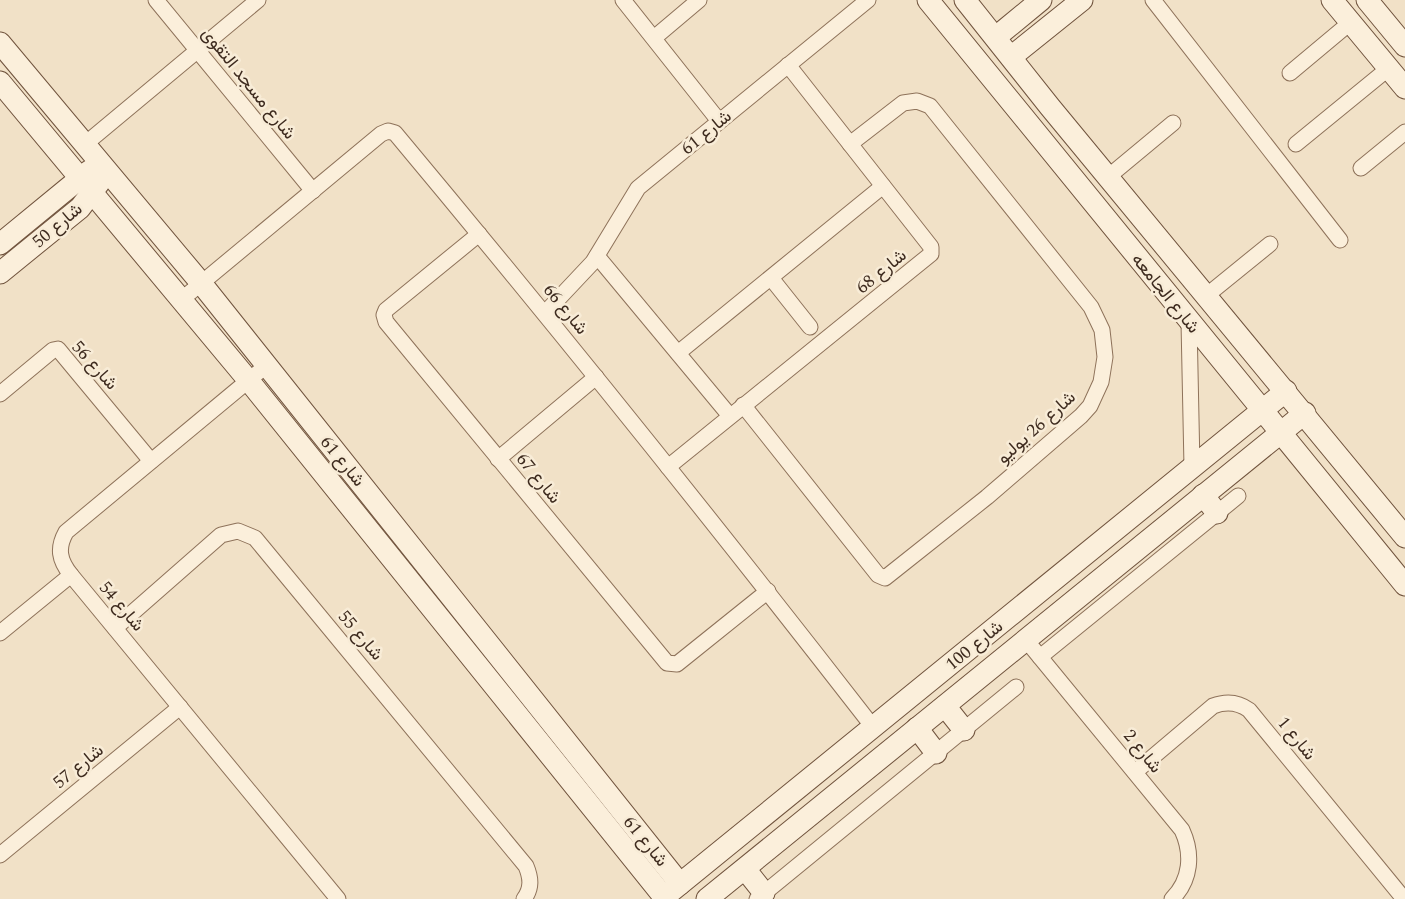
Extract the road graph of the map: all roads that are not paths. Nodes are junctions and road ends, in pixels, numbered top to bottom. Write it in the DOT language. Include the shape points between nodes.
graph roads {
  1 [pos="156,0"];
  2 [pos="258,0"];
  3 [pos="623,0"];
  4 [pos="699,0"];
  5 [pos="868,0"];
  6 [pos="928,0"];
  7 [pos="965,0"];
  8 [pos="1041,0"];
  9 [pos="1082,0"];
  10 [pos="1153,0"];
  11 [pos="1332,0"];
  12 [pos="1367,0"];
  13 [pos="1351,22"];
  14 [pos="996,37"];
  15 [pos="654,38"];
  16 [pos="0,43"];
  17 [pos="1405,46"];
  18 [pos="197,51"];
  19 [pos="1011,57"];
  20 [pos="788,65"];
  21 [pos="1389,68"];
  22 [pos="1290,73"];
  23 [pos="0,82"];
  24 [pos="1405,88"];
  25 [pos="1050,106"];
  26 [pos="719,121"];
  27 [pos="1173,123"];
  28 [pos="1029,124"];
  29 [pos="1405,132"];
  30 [pos="850,144"];
  31 [pos="1296,144"];
  32 [pos="84,145"];
  33 [pos="103,167"];
  34 [pos="1361,168"];
  35 [pos="1108,177"];
  36 [pos="86,186"];
  37 [pos="883,186"];
  38 [pos="313,190"];
  39 [pos="479,234"];
  40 [pos="1340,240"];
  41 [pos="0,244"];
  42 [pos="1270,244"];
  43 [pos="597,256"];
  44 [pos="0,273"];
  45 [pos="771,278"];
  46 [pos="201,283"];
  47 [pos="1206,296"];
  48 [pos="181,300"];
  49 [pos="544,313"];
  50 [pos="1189,322"];
  51 [pos="810,327"];
  52 [pos="678,353"];
  53 [pos="267,365"];
  54 [pos="596,377"];
  55 [pos="249,381"];
  56 [pos="1286,391"];
  57 [pos="0,394"];
  58 [pos="743,405"];
  59 [pos="1261,411"];
  60 [pos="1305,413"];
  61 [pos="730,416"];
  62 [pos="1279,433"];
  63 [pos="498,459"];
  64 [pos="151,461"];
  65 [pos="668,467"];
  66 [pos="1192,467"];
  67 [pos="1203,495"];
  68 [pos="1238,496"];
  69 [pos="1136,513"];
  70 [pos="1217,513"];
  71 [pos="1154,536"];
  72 [pos="1405,537"];
  73 [pos="71,575"];
  74 [pos="1405,585"];
  75 [pos="768,591"];
  76 [pos="115,628"];
  77 [pos="0,633"];
  78 [pos="1026,640"];
  79 [pos="1040,657"];
  80 [pos="1016,687"];
  81 [pos="945,706"];
  82 [pos="180,707"];
  83 [pos="873,727"];
  84 [pos="917,728"];
  85 [pos="964,730"];
  86 [pos="936,753"];
  87 [pos="1135,772"];
  88 [pos="775,807"];
  89 [pos="793,829"];
  90 [pos="0,855"];
  91 [pos="745,869"];
  92 [pos="668,893"];
  93 [pos="761,896"];
  94 [pos="339,899"];
  95 [pos="524,899"];
  96 [pos="707,899"];
  97 [pos="1172,899"];
  98 [pos="1404,899"];
  1 -- 18 [label="street, شارع مسجد التقوى"];
  2 -- 18 [label="street"];
  3 -- 15 [label="street"];
  4 -- 15 [label="street"];
  5 -- 20 [label="street, شارع 61"];
  6 -- 28 [label="main road, شارع الجامعه"];
  7 -- 14 [label="main road, شارع الجامعه"];
  8 -- 14 [label="main road"];
  9 -- 19 [label="main road"];
  10 -- 40 [label="street"];
  11 -- 13 [label="main road"];
  12 -- 17 [label="main road"];
  13 -- 21 [label="main road"];
  13 -- 22 [label="street"];
  14 -- 19 [label="main road, شارع الجامعه"];
  15 -- 26 [label="street"];
  16 -- 32 [label="main road, شارع 61"];
  18 -- 32 [label="street"];
  18 -- 38 [label="street, شارع مسجد التقوى"];
  19 -- 25 [label="main road, شارع الجامعه"];
  20 -- 26 [label="street, شارع 61"];
  20 -- 30 [label="street, شارع 68"];
  21 -- 24 [label="main road"];
  21 -- 31 [label="street"];
  23 -- 36 [label="main road, شارع 61"];
  25 -- 28 [label="main road"];
  25 -- 35 [label="main road, شارع الجامعه"];
  26 -- 43 [label="street, شارع 61" via="638,188"];
  27 -- 35 [label="street"];
  28 -- 50 [label="main road, شارع الجامعه"];
  29 -- 34 [label="street"];
  30 -- 37 [label="street, شارع 68"];
  30 -- 58 [label="street, شارع 26 يوليو" via="903,103 917,101 930,106 1091,307 1102,330 1105,350 1096,394 1081,416 885,578 878,575"];
  32 -- 33 [label="main road, شارع 61"];
  33 -- 36 [label="main road, شارع 50"];
  33 -- 46 [label="main road, شارع 61"];
  35 -- 47 [label="main road, شارع الجامعه"];
  36 -- 41 [label="main road, شارع 50"];
  36 -- 44 [label="main road, شارع 50" via="80,208"];
  36 -- 48 [label="main road, شارع 61"];
  37 -- 45 [label="street"];
  37 -- 58 [label="street, شارع 68" via="931,247 931,255"];
  38 -- 39 [label="street, شارع 66" via="381,134 392,132"];
  38 -- 46 [label="street, شارع 66"];
  39 -- 49 [label="street, شارع 66"];
  39 -- 63 [label="street, شارع 67" via="386,310 384,317"];
  42 -- 47 [label="street"];
  43 -- 49 [label="street, شارع 61"];
  43 -- 52 [label="street"];
  45 -- 51 [label="street"];
  45 -- 52 [label="street"];
  46 -- 48 [label="street, شارع 66"];
  46 -- 53 [label="main road, شارع 61"];
  47 -- 56 [label="main road, شارع الجامعه"];
  48 -- 55 [label="main road, شارع 61"];
  49 -- 54 [label="street, شارع 66"];
  50 -- 59 [label="main road, شارع الجامعه"];
  50 -- 66 [label="street"];
  52 -- 61 [label="street"];
  53 -- 55 [label="street, شارع 54"];
  53 -- 92 [label="main road, شارع 61"];
  54 -- 63 [label="street"];
  54 -- 65 [label="street, شارع 66"];
  55 -- 64 [label="street, شارع 54"];
  55 -- 92 [label="main road, شارع 61"];
  56 -- 59 [label="main road, شارع 100"];
  56 -- 60 [label="main road, شارع الجامعه"];
  57 -- 64 [label="street, شارع 56" via="58,349"];
  58 -- 61 [label="street, شارع 68"];
  59 -- 62 [label="main road, شارع الجامعه"];
  59 -- 66 [label="main road, شارع 100"];
  60 -- 62 [label="main road, شارع 100"];
  60 -- 72 [label="main road, شارع الجامعه"];
  61 -- 65 [label="street, شارع 68"];
  62 -- 67 [label="main road, شارع 100"];
  62 -- 74 [label="main road, شارع الجامعه"];
  63 -- 75 [label="street, شارع 67" via="667,663 678,664"];
  64 -- 73 [label="street, شارع 54" via="66,532 61,540 61,560"];
  65 -- 75 [label="street, شارع 66"];
  66 -- 69 [label="main road, شارع 100"];
  67 -- 70 [label="main road"];
  67 -- 71 [label="main road, شارع 100"];
  68 -- 70 [label="street"];
  69 -- 71 [label="main road"];
  69 -- 83 [label="main road, شارع 100"];
  70 -- 79 [label="street"];
  71 -- 78 [label="main road, شارع 100"];
  73 -- 76 [label="street, شارع 54"];
  73 -- 77 [label="street"];
  75 -- 83 [label="street, شارع 66"];
  76 -- 82 [label="street, شارع 54"];
  76 -- 95 [label="street, شارع 55" via="221,536 238,531 255,538 526,866 531,881"];
  78 -- 79 [label="street, شارع 2"];
  78 -- 81 [label="main road, شارع 100"];
  79 -- 87 [label="street, شارع 2"];
  80 -- 85 [label="street"];
  81 -- 84 [label="main road, شارع 100"];
  81 -- 85 [label="main road"];
  82 -- 90 [label="street, شارع 57"];
  82 -- 94 [label="street, شارع 54"];
  83 -- 88 [label="main road, شارع 100"];
  84 -- 86 [label="main road"];
  84 -- 89 [label="main road, شارع 100"];
  85 -- 86 [label="street"];
  86 -- 93 [label="street"];
  87 -- 97 [label="street, شارع 2" via="1186,839 1188,869"];
  87 -- 98 [label="street, شارع 1" via="1213,706 1227,703 1244,707"];
  88 -- 89 [label="main road"];
  88 -- 92 [label="main road, شارع 100"];
  89 -- 91 [label="main road, شارع 100"];
  91 -- 93 [label="main road"];
  91 -- 96 [label="main road, شارع 100"];
}
